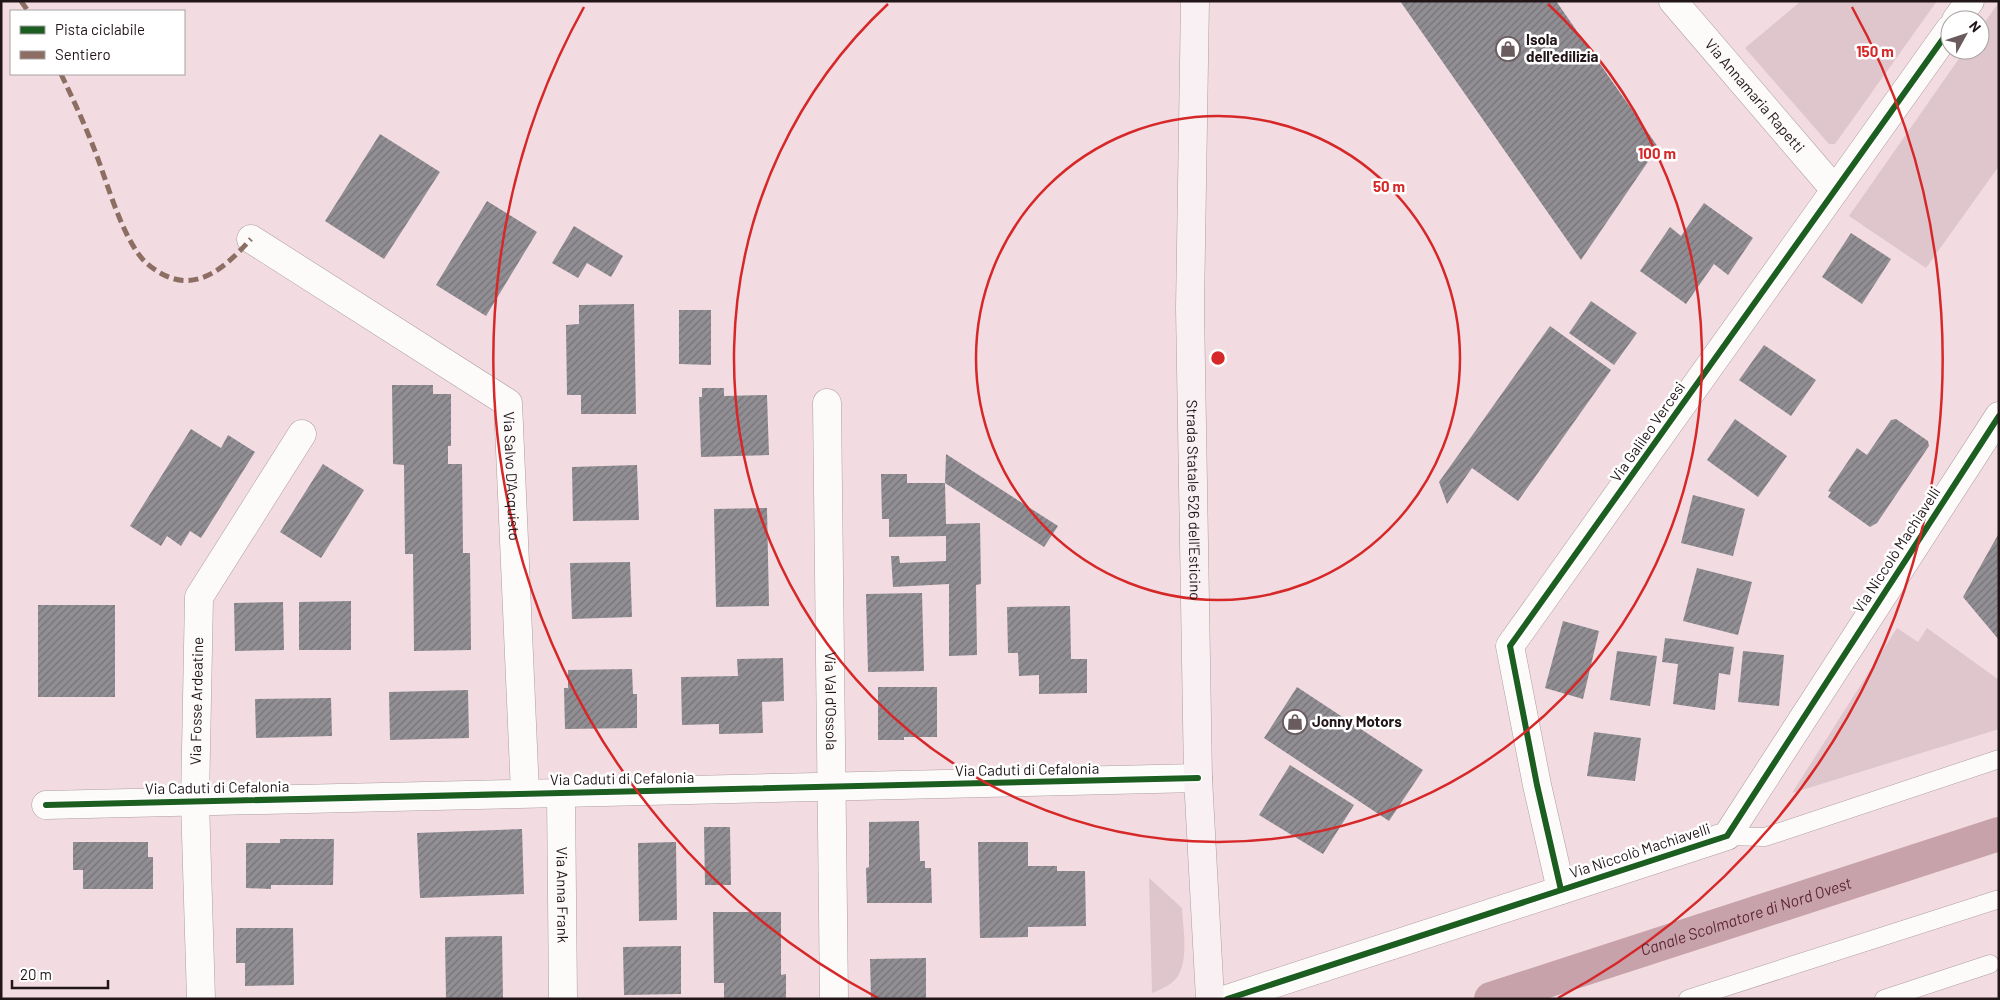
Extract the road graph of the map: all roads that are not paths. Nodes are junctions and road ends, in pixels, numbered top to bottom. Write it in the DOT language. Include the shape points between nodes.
graph roads {
  1 [pos="1195,1"];
  2 [pos="1673,1"];
  3 [pos="1940,43"];
  4 [pos="1835,190"];
  5 [pos="251,238"];
  6 [pos="827,403"];
  7 [pos="1999,416"];
  8 [pos="302,434"];
  9 [pos="1999,759"];
  10 [pos="1198,778"];
  11 [pos="831,786"];
  12 [pos="525,793"];
  13 [pos="561,793"];
  14 [pos="195,801"];
  15 [pos="46,805"];
  16 [pos="1727,836"];
  17 [pos="1561,890"];
  18 [pos="1999,898"];
  19 [pos="1990,964"];
  20 [pos="201,999"];
  21 [pos="563,999"];
  22 [pos="834,999"];
  23 [pos="1210,999"];
  24 [pos="1228,999"];
  25 [pos="1688,999"];
  26 [pos="1884,999"];
  1 -- 10 [label="street, Strada Statale 526 dell'Esticino" via="1190,308"];
  2 -- 4 [label="street, Via Annamaria Rapetti"];
  3 -- 4 [label="street, Via Galileo Vercesi"];
  4 -- 17 [label="street, Via Galileo Vercesi" via="1510,646"];
  5 -- 12 [label="street, Via Salvo D'Acquisto" via="508,403"];
  6 -- 11 [label="street, Via Val d'Ossola"];
  7 -- 16 [label="street, Via Niccolò Machiavelli"];
  8 -- 14 [label="street, Via Fosse Ardeatine" via="199,597"];
  9 -- 16 [label="lane" via="1765,837"];
  10 -- 11 [label="street, Via Caduti di Cefalonia"];
  10 -- 23 [label="street, Strada Statale 526 dell'Esticino"];
  11 -- 13 [label="street, Via Caduti di Cefalonia"];
  11 -- 22 [label="street, Via Val d'Ossola"];
  12 -- 13 [label="street, Via Caduti di Cefalonia"];
  12 -- 14 [label="street, Via Caduti di Cefalonia"];
  13 -- 21 [label="street, Via Anna Frank"];
  14 -- 15 [label="street, Via Caduti di Cefalonia"];
  14 -- 20 [label="street, Via Fosse Ardeatine"];
  16 -- 17 [label="street, Via Niccolò Machiavelli"];
  17 -- 24 [label="street, Via Niccolò Machiavelli"];
  18 -- 25 [label="lane"];
  19 -- 26 [label="lane"];
}
